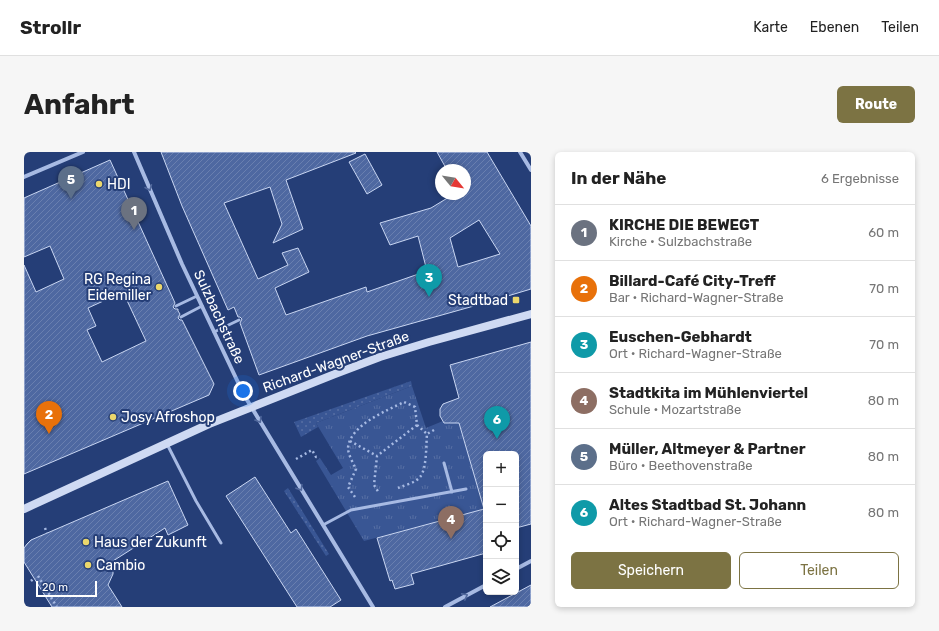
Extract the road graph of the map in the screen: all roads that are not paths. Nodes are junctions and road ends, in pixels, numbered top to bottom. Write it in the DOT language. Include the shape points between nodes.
graph roads {
  1 [pos="83,152"];
  2 [pos="134,152"];
  3 [pos="520,152"];
  4 [pos="531,170"];
  5 [pos="24,177"];
  6 [pos="197,296"];
  7 [pos="176,306"];
  8 [pos="202,306"];
  9 [pos="531,314"];
  10 [pos="182,317"];
  11 [pos="239,320"];
  12 [pos="214,332"];
  13 [pos="251,407"];
  14 [pos="167,442"];
  15 [pos="444,463"];
  16 [pos="466,489"];
  17 [pos="452,492"];
  18 [pos="24,509"];
  19 [pos="323,525"];
  20 [pos="221,543"];
  21 [pos="531,561"];
  22 [pos="519,568"];
  23 [pos="483,587"];
  24 [pos="373,607"];
  25 [pos="445,607"];
  1 -- 5 [label="street"];
  2 -- 6 [label="street, Sulzbachstraße, one-way"];
  3 -- 4 [label="street"];
  6 -- 7 [label="lane"];
  6 -- 8 [label="street, Sulzbachstraße"];
  8 -- 10 [label="lane"];
  8 -- 12 [label="street, Sulzbachstraße"];
  9 -- 13 [label="main road, Richard-Wagner-Straße" via="380,357"];
  11 -- 12 [label="lane"];
  12 -- 13 [label="street, Sulzbachstraße"];
  13 -- 14 [label="main road, Richard-Wagner-Straße"];
  13 -- 19 [label="street, Sulzbachstraße, one-way"];
  14 -- 18 [label="main road, Richard-Wagner-Straße"];
  14 -- 20 [label="lane" via="196,501"];
  15 -- 17 [label="lane"];
  16 -- 17 [label="lane"];
  17 -- 19 [label="lane" via="356,510"];
  19 -- 24 [label="street, Sulzbachstraße"];
  21 -- 22 [label="street"];
  25 -- 23 [label="street, one-way"];
}
